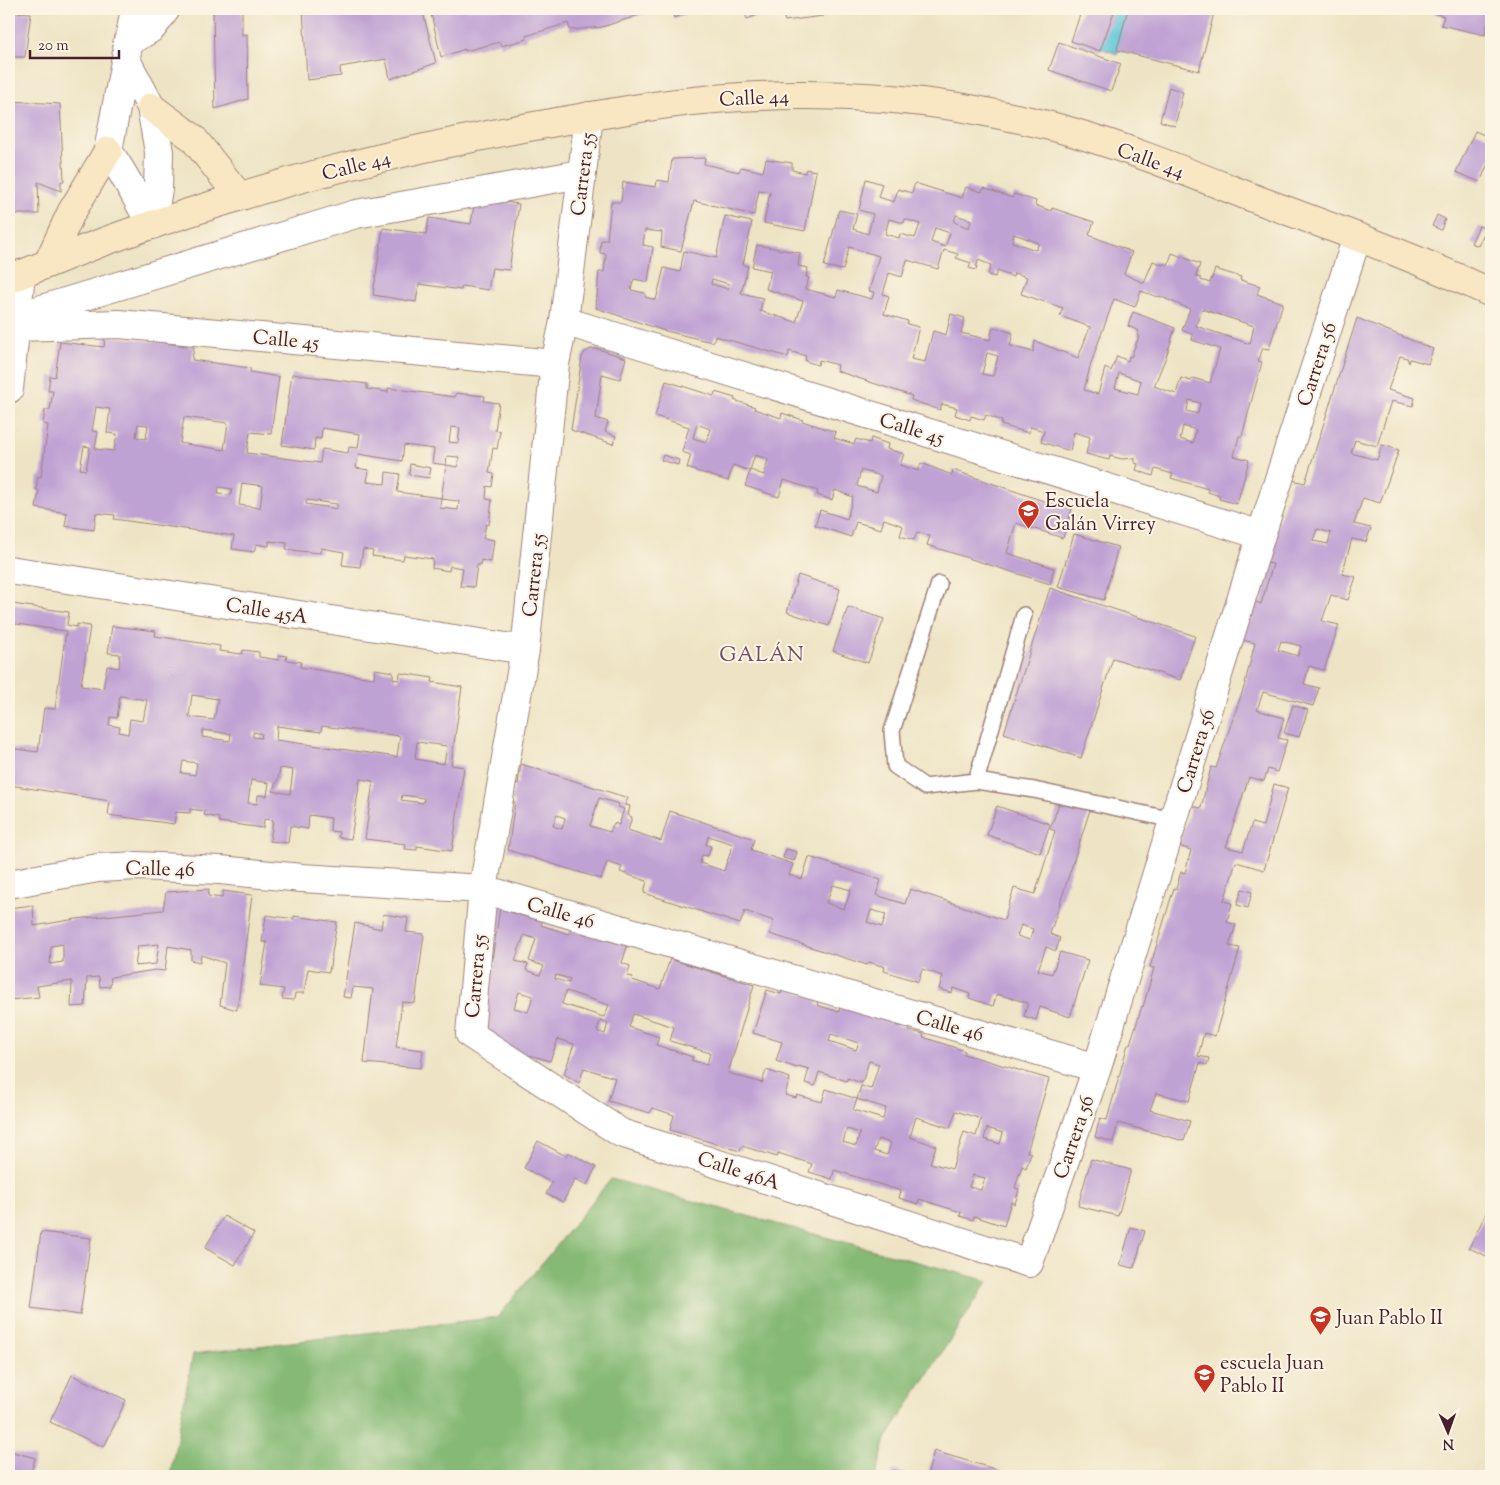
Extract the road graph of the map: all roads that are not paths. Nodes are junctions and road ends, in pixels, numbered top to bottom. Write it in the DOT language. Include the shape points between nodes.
graph roads {
  1 [pos="135,9"];
  2 [pos="166,9"];
  3 [pos="126,52"];
  4 [pos="151,107"];
  5 [pos="589,116"];
  6 [pos="108,151"];
  7 [pos="581,174"];
  8 [pos="239,196"];
  9 [pos="152,225"];
  10 [pos="1357,237"];
  11 [pos="48,263"];
  12 [pos="15,276"];
  13 [pos="1491,293"];
  14 [pos="14,320"];
  15 [pos="564,322"];
  16 [pos="555,364"];
  17 [pos="9,389"];
  18 [pos="1261,535"];
  19 [pos="9,570"];
  20 [pos="939,584"];
  21 [pos="1024,615"];
  22 [pos="525,650"];
  23 [pos="976,781"];
  24 [pos="1173,820"];
  25 [pos="9,884"];
  26 [pos="483,889"];
  27 [pos="470,1034"];
  28 [pos="1097,1068"];
  29 [pos="1030,1263"];
  1 -- 3 [label="street"];
  2 -- 3 [label="street" via="152,28"];
  3 -- 4 [label="street"];
  3 -- 6 [label="street"];
  4 -- 8 [label="main road" via="193,138"];
  4 -- 9 [label="street" via="159,152 158,189"];
  5 -- 7 [label="street, Carrera 55"];
  5 -- 8 [label="main road, Calle 44" via="438,145"];
  5 -- 10 [label="main road, Calle 44" via="667,104 784,95 842,96 958,107 1072,132"];
  6 -- 9 [label="street"];
  6 -- 11 [label="main road" via="71,213"];
  7 -- 14 [label="street" via="356,214"];
  7 -- 15 [label="street, Carrera 55"];
  8 -- 9 [label="main road, Calle 44"];
  9 -- 11 [label="main road, Calle 44"];
  10 -- 13 [label="main road, Calle 44"];
  10 -- 18 [label="street, Carrera 56"];
  11 -- 12 [label="main road, Calle 44"];
  12 -- 14 [label="street"];
  14 -- 16 [label="street, Calle 45" via="119,324"];
  14 -- 17 [label="street"];
  15 -- 16 [label="street, Carrera 55"];
  15 -- 18 [label="street, Calle 45"];
  16 -- 22 [label="street, Carrera 55"];
  18 -- 24 [label="street, Carrera 56"];
  19 -- 22 [label="street, Calle 45A"];
  20 -- 23 [label="lane" via="892,732 895,766 924,787"];
  21 -- 23 [label="lane"];
  22 -- 26 [label="street, Carrera 55"];
  23 -- 24 [label="lane"];
  24 -- 28 [label="street, Carrera 56"];
  25 -- 26 [label="street, Calle 46" via="98,868 138,866"];
  26 -- 27 [label="street, Carrera 55"];
  26 -- 28 [label="street, Calle 46"];
  27 -- 29 [label="street, Calle 46A" via="622,1133"];
  28 -- 29 [label="street, Carrera 56"];
}
